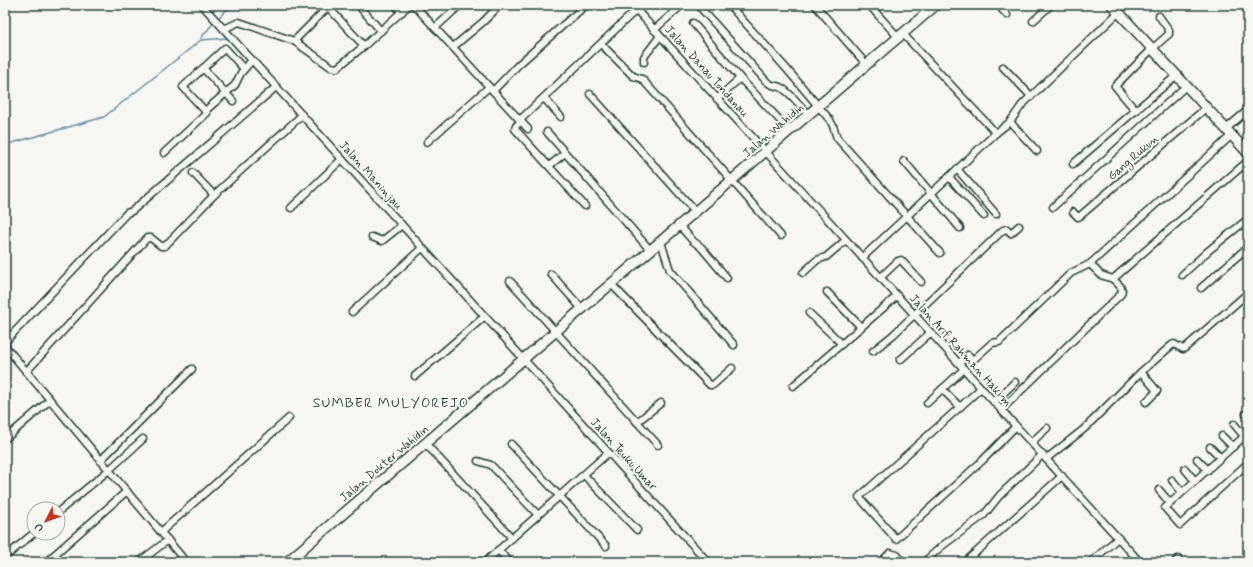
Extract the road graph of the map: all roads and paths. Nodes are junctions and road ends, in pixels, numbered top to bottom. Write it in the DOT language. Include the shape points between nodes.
graph roads {
  1 [pos="202,5"];
  2 [pos="358,5"];
  3 [pos="395,5"];
  4 [pos="409,5"];
  5 [pos="414,5"];
  6 [pos="460,5"];
  7 [pos="500,5"];
  8 [pos="586,5"];
  9 [pos="632,5"];
  10 [pos="682,5"];
  11 [pos="698,5"];
  12 [pos="729,5"];
  13 [pos="815,5"];
  14 [pos="868,5"];
  15 [pos="936,5"];
  16 [pos="998,5"];
  17 [pos="1051,5"];
  18 [pos="329,6"];
  19 [pos="1116,8"];
  20 [pos="636,10"];
  21 [pos="402,12"];
  22 [pos="1007,15"];
  23 [pos="1159,16"];
  24 [pos="1033,21"];
  25 [pos="693,23"];
  26 [pos="435,28"];
  27 [pos="654,30"];
  28 [pos="226,31"];
  29 [pos="381,31"];
  30 [pos="660,36"];
  31 [pos="901,36"];
  32 [pos="294,41"];
  33 [pos="235,42"];
  34 [pos="601,44"];
  35 [pos="364,46"];
  36 [pos="453,47"];
  37 [pos="1152,49"];
  38 [pos="227,50"];
  39 [pos="252,60"];
  40 [pos="644,62"];
  41 [pos="867,64"];
  42 [pos="1003,67"];
  43 [pos="203,68"];
  44 [pos="244,69"];
  45 [pos="1177,75"];
  46 [pos="740,78"];
  47 [pos="1186,86"];
  48 [pos="276,87"];
  49 [pos="491,89"];
  50 [pos="226,93"];
  51 [pos="590,94"];
  52 [pos="1031,96"];
  53 [pos="544,98"];
  54 [pos="717,99"];
  55 [pos="233,101"];
  56 [pos="818,107"];
  57 [pos="1206,108"];
  58 [pos="1248,110"];
  59 [pos="205,111"];
  60 [pos="1136,111"];
  61 [pos="302,115"];
  62 [pos="809,115"];
  63 [pos="561,117"];
  64 [pos="521,121"];
  65 [pos="1010,122"];
  66 [pos="528,129"];
  67 [pos="790,131"];
  68 [pos="547,132"];
  69 [pos="1229,132"];
  70 [pos="996,133"];
  71 [pos="427,142"];
  72 [pos="1037,151"];
  73 [pos="1247,151"];
  74 [pos="766,152"];
  75 [pos="164,153"];
  76 [pos="565,153"];
  77 [pos="342,159"];
  78 [pos="904,161"];
  79 [pos="1248,161"];
  80 [pos="1073,164"];
  81 [pos="549,166"];
  82 [pos="957,169"];
  83 [pos="193,173"];
  84 [pos="949,177"];
  85 [pos="731,182"];
  86 [pos="930,194"];
  87 [pos="214,195"];
  88 [pos="586,206"];
  89 [pos="1053,207"];
  90 [pos="291,208"];
  91 [pos="696,212"];
  92 [pos="1073,212"];
  93 [pos="996,214"];
  94 [pos="906,216"];
  95 [pos="984,216"];
  96 [pos="1248,219"];
  97 [pos="402,225"];
  98 [pos="680,226"];
  99 [pos="1019,226"];
  100 [pos="960,228"];
  101 [pos="781,236"];
  102 [pos="372,237"];
  103 [pos="846,240"];
  104 [pos="661,242"];
  105 [pos="422,248"];
  106 [pos="1248,248"];
  107 [pos="651,251"];
  108 [pos="940,253"];
  109 [pos="862,258"];
  110 [pos="1090,264"];
  111 [pos="803,273"];
  112 [pos="551,274"];
  113 [pos="624,274"];
  114 [pos="1182,275"];
  115 [pos="727,278"];
  116 [pos="880,278"];
  117 [pos="1113,279"];
  118 [pos="510,281"];
  119 [pos="921,282"];
  120 [pos="612,284"];
  121 [pos="1201,288"];
  122 [pos="827,292"];
  123 [pos="1248,293"];
  124 [pos="897,296"];
  125 [pos="583,310"];
  126 [pos="352,312"];
  127 [pos="809,313"];
  128 [pos="914,315"];
  129 [pos="484,317"];
  130 [pos="861,327"];
  131 [pos="557,332"];
  132 [pos="930,333"];
  133 [pos="5,342"];
  134 [pos="842,344"];
  135 [pos="734,345"];
  136 [pos="5,346"];
  137 [pos="873,351"];
  138 [pos="524,360"];
  139 [pos="900,360"];
  140 [pos="959,363"];
  141 [pos="732,368"];
  142 [pos="192,369"];
  143 [pos="964,369"];
  144 [pos="26,372"];
  145 [pos="1141,372"];
  146 [pos="415,376"];
  147 [pos="1015,382"];
  148 [pos="793,386"];
  149 [pos="981,388"];
  150 [pos="942,389"];
  151 [pos="50,400"];
  152 [pos="661,402"];
  153 [pos="994,402"];
  154 [pos="1146,402"];
  155 [pos="927,403"];
  156 [pos="960,406"];
  157 [pos="1001,410"];
  158 [pos="289,418"];
  159 [pos="637,422"];
  160 [pos="1234,424"];
  161 [pos="1016,426"];
  162 [pos="1047,428"];
  163 [pos="1246,435"];
  164 [pos="1222,436"];
  165 [pos="5,439"];
  166 [pos="143,439"];
  167 [pos="1031,443"];
  168 [pos="426,444"];
  169 [pos="511,444"];
  170 [pos="658,445"];
  171 [pos="1210,447"];
  172 [pos="1233,447"];
  173 [pos="608,453"];
  174 [pos="1044,457"];
  175 [pos="1220,458"];
  176 [pos="1197,459"];
  177 [pos="100,461"];
  178 [pos="478,462"];
  179 [pos="1248,463"];
  180 [pos="1184,469"];
  181 [pos="109,470"];
  182 [pos="1208,470"];
  183 [pos="584,475"];
  184 [pos="1062,476"];
  185 [pos="1172,480"];
  186 [pos="1195,481"];
  187 [pos="1159,490"];
  188 [pos="127,491"];
  189 [pos="1182,492"];
  190 [pos="560,496"];
  191 [pos="1170,503"];
  192 [pos="66,505"];
  193 [pos="538,515"];
  194 [pos="637,530"];
  195 [pos="161,532"];
  196 [pos="512,538"];
  197 [pos="1118,538"];
  198 [pos="26,540"];
  199 [pos="168,540"];
  200 [pos="606,546"];
  201 [pos="498,550"];
  202 [pos="5,557"];
  203 [pos="46,562"];
  204 [pos="138,562"];
  205 [pos="186,562"];
  206 [pos="287,562"];
  207 [pos="485,562"];
  208 [pos="510,562"];
  209 [pos="708,562"];
  210 [pos="881,562"];
  211 [pos="903,562"];
  212 [pos="924,562"];
  213 [pos="966,562"];
  214 [pos="1091,562"];
  215 [pos="1140,562"];
  1 -- 28 [label="street, Jalan Maninjau"];
  2 -- 29 [label="street"];
  3 -- 21 [label="street"];
  4 -- 21 [label="street"];
  5 -- 26 [label="street"];
  6 -- 26 [label="street"];
  7 -- 36 [label="street"];
  8 -- 49 [label="street"];
  9 -- 20 [label="street, Jalan Danau Tondanau"];
  10 -- 27 [label="street"];
  11 -- 62 [label="street" via="767,82 772,86 780,86"];
  12 -- 56 [label="street"];
  13 -- 41 [label="street"];
  14 -- 31 [label="street"];
  15 -- 31 [label="street, Jalan Wahidin"];
  16 -- 22 [label="street"];
  17 -- 24 [label="street"];
  18 -- 32 [label="street"];
  18 -- 35 [label="street"];
  19 -- 37 [label="street"];
  19 -- 52 [label="street"];
  20 -- 27 [label="street, Jalan Danau Tondanau"];
  20 -- 34 [label="street"];
  21 -- 29 [label="street"];
  23 -- 37 [label="street" via="1170,32"];
  25 -- 46 [label="street"];
  26 -- 36 [label="street"];
  27 -- 30 [label="street, Jalan Danau Tondanau"];
  28 -- 32 [label="street" via="239,22"];
  28 -- 33 [label="street, Jalan Maninjau"];
  29 -- 35 [label="street"];
  30 -- 40 [label="street" via="644,57"];
  30 -- 54 [label="street, Jalan Danau Tondanau"];
  31 -- 41 [label="street, Jalan Wahidin"];
  31 -- 70 [label="street"];
  32 -- 35 [label="street" via="335,69"];
  33 -- 38 [label="street"];
  33 -- 39 [label="street, Jalan Maninjau"];
  34 -- 53 [label="street"];
  34 -- 85 [label="street" via="633,76 642,79"];
  36 -- 49 [label="street"];
  37 -- 45 [label="street"];
  37 -- 60 [label="street" via="1115,86"];
  38 -- 43 [label="street" via="225,48"];
  38 -- 44 [label="street"];
  39 -- 44 [label="street"];
  39 -- 48 [label="street, Jalan Maninjau"];
  41 -- 56 [label="street, Jalan Wahidin"];
  42 -- 52 [label="street"];
  43 -- 50 [label="street"];
  43 -- 59 [label="street" via="183,86"];
  44 -- 50 [label="street"];
  45 -- 47 [label="street"];
  45 -- 60 [label="street"];
  46 -- 54 [label="street"];
  46 -- 67 [label="street"];
  47 -- 57 [label="street"];
  47 -- 89 [label="street"];
  48 -- 61 [label="street, Jalan Maninjau"];
  48 -- 133 [label="street" via="127,213"];
  49 -- 64 [label="street"];
  49 -- 71 [label="street"];
  50 -- 55 [label="street"];
  50 -- 59 [label="street"];
  51 -- 91 [label="street"];
  52 -- 65 [label="street"];
  53 -- 63 [label="street"];
  53 -- 64 [label="street"];
  54 -- 74 [label="street, Jalan Danau Tondanau"];
  56 -- 62 [label="street, Jalan Wahidin"];
  56 -- 94 [label="street" via="833,126 837,138"];
  57 -- 69 [label="street"];
  57 -- 92 [label="street, Gang Rukun" via="1080,216"];
  58 -- 69 [label="street"];
  59 -- 75 [label="street" via="207,113"];
  60 -- 80 [label="street"];
  61 -- 77 [label="street, Jalan Maninjau"];
  61 -- 87 [label="street"];
  62 -- 67 [label="street, Jalan Wahidin"];
  64 -- 66 [label="street"];
  64 -- 81 [label="street" via="515,129"];
  65 -- 70 [label="street"];
  65 -- 72 [label="street"];
  67 -- 74 [label="street, Jalan Wahidin"];
  68 -- 76 [label="street"];
  69 -- 73 [label="street"];
  69 -- 110 [label="street"];
  70 -- 82 [label="street"];
  74 -- 85 [label="street, Jalan Wahidin"];
  74 -- 103 [label="street, Jalan Arif Rahman Hakim"];
  76 -- 81 [label="street"];
  76 -- 107 [label="street"];
  77 -- 90 [label="street"];
  77 -- 97 [label="street, Jalan Maninjau"];
  78 -- 86 [label="street"];
  79 -- 117 [label="street"];
  81 -- 88 [label="street"];
  82 -- 84 [label="street"];
  82 -- 93 [label="street"];
  83 -- 87 [label="street"];
  84 -- 86 [label="street"];
  84 -- 95 [label="street"];
  85 -- 91 [label="street, Jalan Wahidin"];
  85 -- 101 [label="street"];
  86 -- 94 [label="street"];
  86 -- 100 [label="street"];
  87 -- 144 [label="street" via="165,246 147,238"];
  91 -- 98 [label="street, Jalan Wahidin"];
  94 -- 108 [label="street"];
  94 -- 109 [label="street"];
  96 -- 114 [label="street"];
  97 -- 102 [label="street" via="382,241"];
  97 -- 105 [label="street, Jalan Maninjau"];
  98 -- 104 [label="street, Jalan Wahidin"];
  98 -- 115 [label="street"];
  99 -- 128 [label="street" via="1011,233 1003,230"];
  103 -- 109 [label="street, Jalan Arif Rahman Hakim"];
  103 -- 111 [label="street"];
  104 -- 107 [label="street, Jalan Wahidin"];
  104 -- 135 [label="street" via="670,270"];
  105 -- 126 [label="street"];
  105 -- 129 [label="street, Jalan Maninjau"];
  106 -- 121 [label="street"];
  107 -- 113 [label="street, Jalan Wahidin"];
  109 -- 116 [label="street, Jalan Arif Rahman Hakim"];
  110 -- 117 [label="street" via="1101,275"];
  110 -- 140 [label="street" via="1071,273 999,342 992,343 974,359 968,355"];
  112 -- 125 [label="street"];
  113 -- 120 [label="street, Jalan Dokter Wahidin"];
  116 -- 119 [label="street" via="901,260"];
  116 -- 124 [label="street, Jalan Arif Rahman Hakim"];
  117 -- 157 [label="street" via="1120,286 1121,294"];
  118 -- 131 [label="street"];
  120 -- 125 [label="street, Jalan Dokter Wahidin"];
  120 -- 141 [label="street" via="710,385"];
  122 -- 130 [label="street"];
  123 -- 145 [label="street" via="1185,348 1172,345"];
  124 -- 128 [label="street, Jalan Arif Rahman Hakim"];
  124 -- 130 [label="street"];
  125 -- 131 [label="street, Jalan Dokter Wahidin"];
  127 -- 134 [label="street"];
  128 -- 132 [label="street, Jalan Arif Rahman Hakim"];
  128 -- 137 [label="street"];
  129 -- 138 [label="street, Jalan Maninjau"];
  129 -- 146 [label="street"];
  130 -- 134 [label="street"];
  131 -- 138 [label="street, Jalan Dokter Wahidin"];
  131 -- 159 [label="street"];
  132 -- 139 [label="street"];
  132 -- 140 [label="street, Jalan Arif Rahman Hakim"];
  134 -- 148 [label="street"];
  136 -- 144 [label="street"];
  138 -- 168 [label="street, Jalan Dokter Wahidin"];
  138 -- 173 [label="street, Jalan Teuku Umar"];
  140 -- 143 [label="street, Jalan Arif Rahman Hakim"];
  142 -- 177 [label="street"];
  143 -- 149 [label="street, Jalan Arif Rahman Hakim"];
  143 -- 150 [label="street"];
  144 -- 151 [label="street"];
  145 -- 154 [label="street" via="1157,391"];
  145 -- 174 [label="street" via="1084,429"];
  147 -- 153 [label="street"];
  149 -- 153 [label="street, Jalan Arif Rahman Hakim"];
  149 -- 156 [label="street"];
  150 -- 155 [label="street"];
  150 -- 156 [label="street"];
  151 -- 165 [label="street"];
  151 -- 177 [label="street"];
  152 -- 159 [label="street"];
  153 -- 157 [label="street, Jalan Arif Rahman Hakim"];
  156 -- 161 [label="street" via="859,498 896,539 983,460"];
  157 -- 161 [label="street, Jalan Arif Rahman Hakim"];
  158 -- 195 [label="street"];
  159 -- 170 [label="street"];
  160 -- 163 [label="street"];
  161 -- 167 [label="street, Jalan Arif Rahman Hakim"];
  162 -- 167 [label="street"];
  163 -- 172 [label="street"];
  164 -- 172 [label="street"];
  166 -- 181 [label="street"];
  167 -- 174 [label="street, Jalan Arif Rahman Hakim"];
  168 -- 196 [label="street"];
  168 -- 206 [label="street, Jalan Dokter Wahidin"];
  169 -- 190 [label="street"];
  171 -- 175 [label="street"];
  172 -- 175 [label="street"];
  173 -- 183 [label="street"];
  173 -- 209 [label="street, Jalan Teuku Umar"];
  174 -- 184 [label="street, Jalan Arif Rahman Hakim"];
  174 -- 212 [label="street" via="1000,495 984,515"];
  175 -- 182 [label="street"];
  176 -- 182 [label="street"];
  177 -- 181 [label="street"];
  178 -- 193 [label="street" via="491,465"];
  179 -- 191 [label="street" via="1180,525 1165,508"];
  180 -- 186 [label="street"];
  181 -- 188 [label="street"];
  181 -- 192 [label="street"];
  182 -- 186 [label="street"];
  183 -- 190 [label="street"];
  183 -- 194 [label="street"];
  184 -- 197 [label="street, Jalan Arif Rahman Hakim"];
  184 -- 213 [label="street"];
  185 -- 189 [label="street"];
  186 -- 189 [label="street"];
  187 -- 191 [label="street"];
  188 -- 195 [label="street"];
  188 -- 203 [label="street"];
  189 -- 191 [label="street"];
  190 -- 193 [label="street"];
  190 -- 200 [label="street"];
  193 -- 196 [label="street"];
  195 -- 199 [label="street"];
  196 -- 201 [label="street"];
  197 -- 214 [label="street"];
  197 -- 215 [label="street, Jalan Arif Rahman Hakim"];
  198 -- 202 [label="street"];
  199 -- 204 [label="street"];
  199 -- 205 [label="street"];
  201 -- 207 [label="street"];
  201 -- 208 [label="street"];
  210 -- 211 [label="street" via="890,553 898,555"];
}
